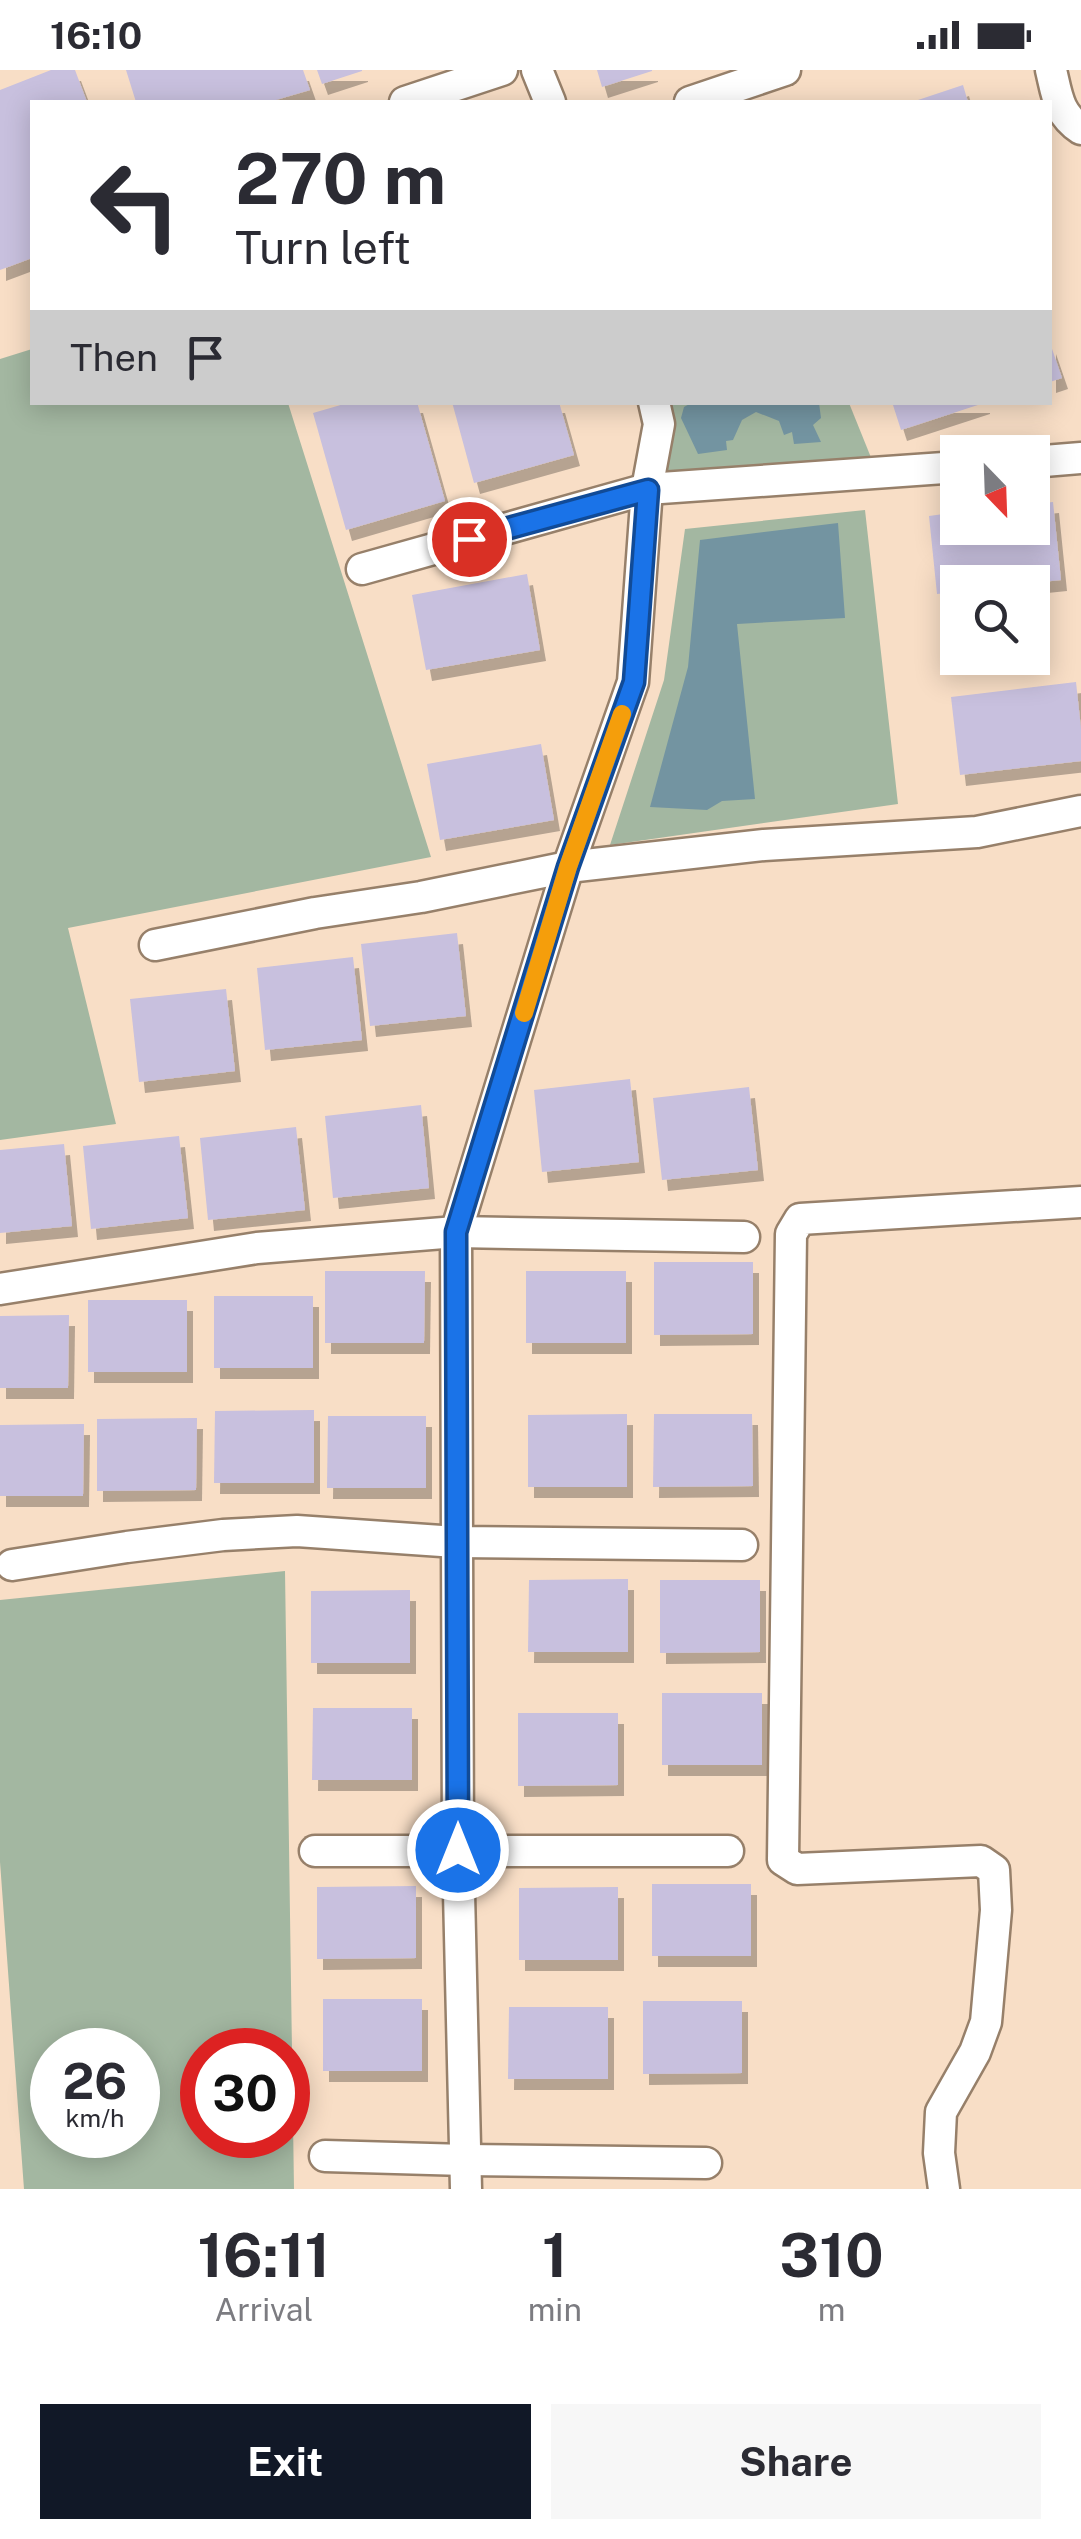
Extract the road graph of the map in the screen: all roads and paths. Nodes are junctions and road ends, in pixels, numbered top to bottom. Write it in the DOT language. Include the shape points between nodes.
graph roads {
  1 [pos="502,70"];
  2 [pos="537,70"];
  3 [pos="786,70"];
  4 [pos="1051,70"];
  5 [pos="412,100"];
  6 [pos="549,100"];
  7 [pos="696,100"];
  8 [pos="1081,128"];
  9 [pos="655,405"];
  10 [pos="1081,458"];
  11 [pos="1050,461"];
  12 [pos="940,468"];
  13 [pos="648,490"];
  14 [pos="362,568"];
  15 [pos="1081,811"];
  16 [pos="568,867"];
  17 [pos="156,945"];
  18 [pos="1081,1202"];
  19 [pos="456,1232"];
  20 [pos="744,1237"];
  21 [pos="0,1289"];
  22 [pos="456,1542"];
  23 [pos="742,1546"];
  24 [pos="12,1565"];
  25 [pos="458,1850"];
  26 [pos="315,1851"];
  27 [pos="728,1851"];
  28 [pos="325,2156"];
  29 [pos="706,2163"];
  30 [pos="466,2175"];
  31 [pos="944,2189"];
  1 -- 5 [label="street"];
  2 -- 6 [label="street"];
  3 -- 7 [label="street"];
  4 -- 8 [label="street" via="1068,120"];
  9 -- 13 [label="street" via="659,424"];
  10 -- 11 [label="street"];
  12 -- 13 [label="street"];
  13 -- 14 [label="street"];
  13 -- 16 [label="street" via="634,682"];
  15 -- 16 [label="street" via="977,832 764,845"];
  16 -- 17 [label="street"];
  16 -- 19 [label="street"];
  18 -- 31 [label="street" via="800,1220 791,1234 784,1860 797,1869 981,1861 994,1870 986,2022 941,2112"];
  19 -- 20 [label="street"];
  19 -- 21 [label="street" via="258,1248"];
  19 -- 22 [label="street"];
  22 -- 23 [label="street"];
  22 -- 24 [label="street" via="297,1531"];
  22 -- 25 [label="street"];
  25 -- 26 [label="street"];
  25 -- 27 [label="street"];
  25 -- 30 [label="street"];
  28 -- 30 [label="street"];
  29 -- 30 [label="street"];
}
